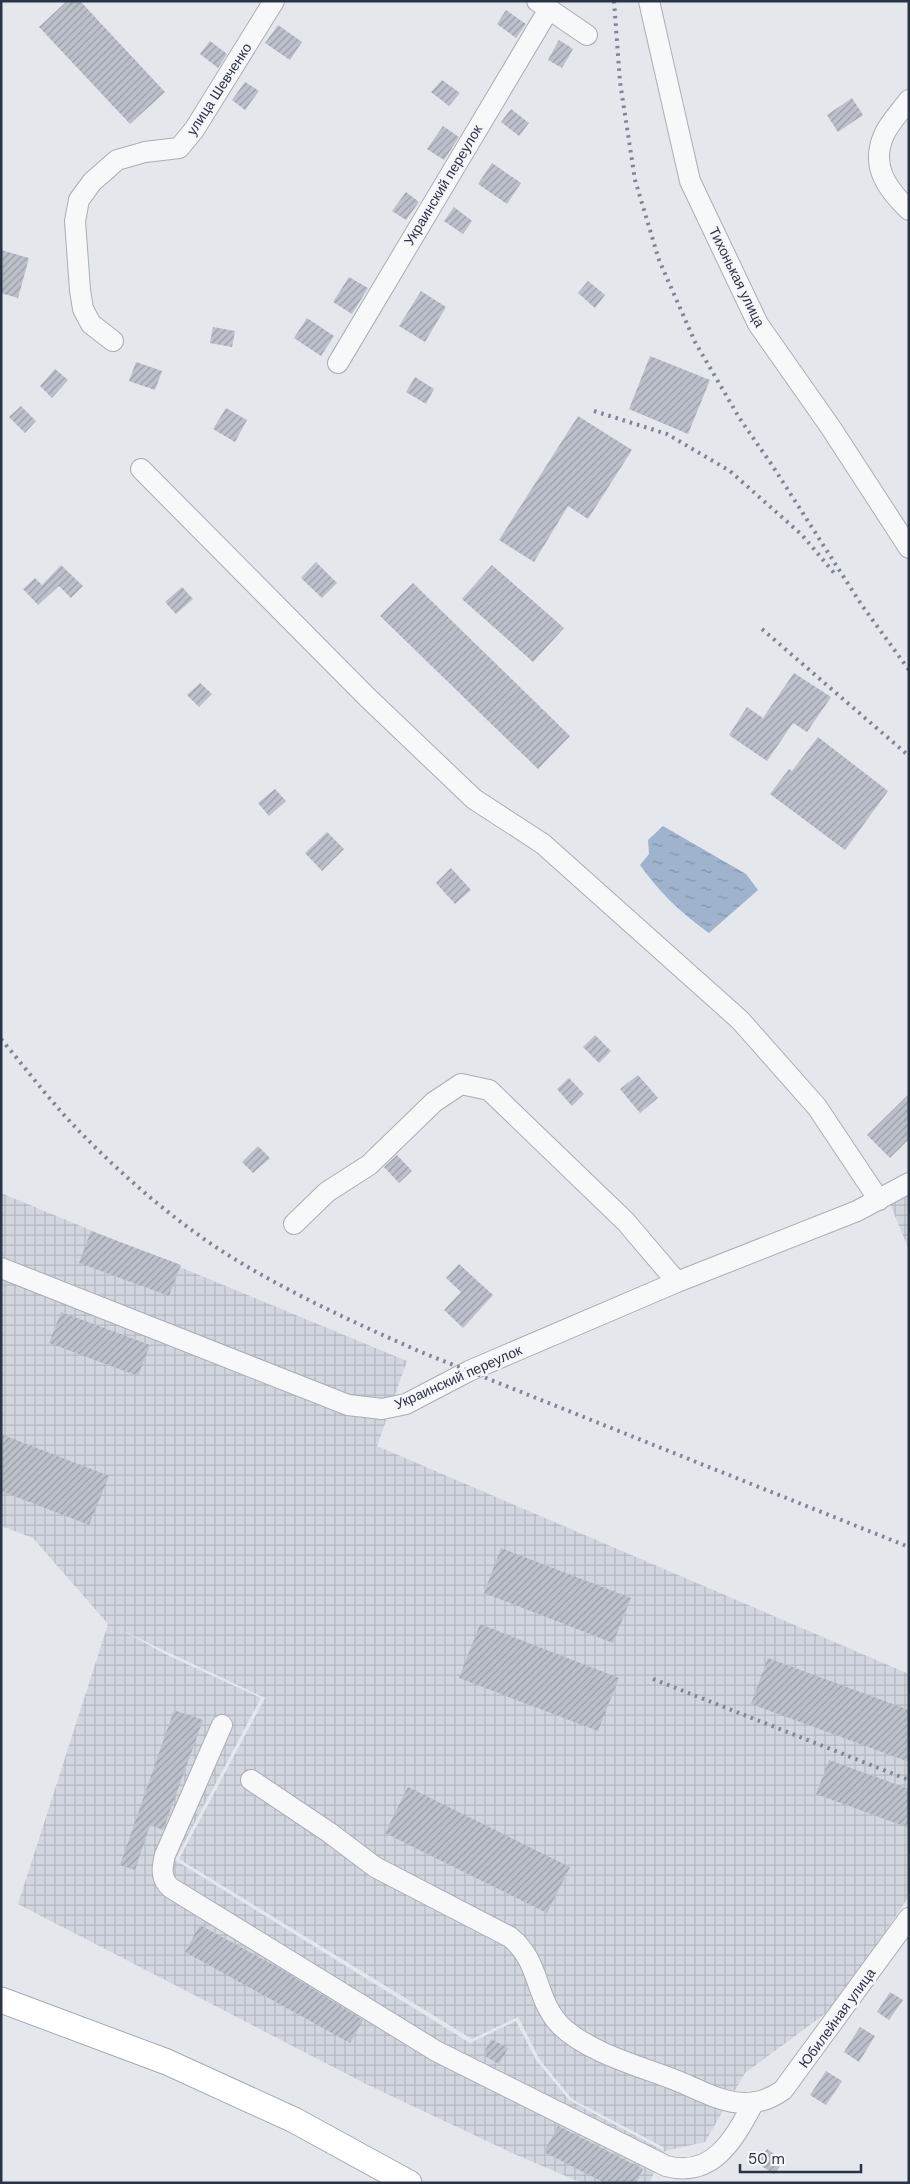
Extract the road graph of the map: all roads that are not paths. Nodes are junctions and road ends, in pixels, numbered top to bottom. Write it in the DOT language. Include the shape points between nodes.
graph roads {
  1 [pos="274,1"];
  2 [pos="649,1"];
  3 [pos="544,5"];
  4 [pos="587,35"];
  5 [pos="909,100"];
  6 [pos="909,210"];
  7 [pos="113,341"];
  8 [pos="338,363"];
  9 [pos="141,469"];
  10 [pos="909,548"];
  11 [pos="909,1184"];
  12 [pos="879,1200"];
  13 [pos="294,1224"];
  14 [pos="1,1268"];
  15 [pos="677,1282"];
  16 [pos="222,1725"];
  17 [pos="250,1780"];
  18 [pos="909,1918"];
  19 [pos="1,2000"];
  20 [pos="754,2102"];
  21 [pos="409,2183"];
  1 -- 7 [label="street, улица Шевченко" via="194,130 179,148 144,152 117,160 92,182 79,200 75,221 83,309 91,324"];
  2 -- 10 [label="street, Тихонькая улица" via="690,181 754,315"];
  3 -- 4 [label="street"];
  3 -- 8 [label="street, Украинский переулок"];
  5 -- 6 [label="street" via="884,135 877,160 890,191"];
  9 -- 12 [label="street" via="367,697 474,799 543,844 740,1020 817,1108"];
  11 -- 12 [label="street, Украинский переулок"];
  12 -- 15 [label="street, Украинский переулок"];
  13 -- 15 [label="street" via="327,1192 368,1165 434,1102 461,1084 489,1090 626,1222"];
  14 -- 15 [label="street, Украинский переулок" via="348,1405 382,1409 406,1404 468,1371"];
  16 -- 20 [label="street" via="165,1855 162,1872 166,1884 436,2051 659,2163 686,2168 710,2161 733,2140"];
  17 -- 20 [label="street, Юбилейная улица" via="375,1867 510,1937 527,1954 552,2015 573,2034 600,2050 729,2101"];
  18 -- 20 [label="street, Юбилейная улица" via="790,2083 776,2095"];
  19 -- 21 [label="main road" via="167,2062 294,2120"];
}
